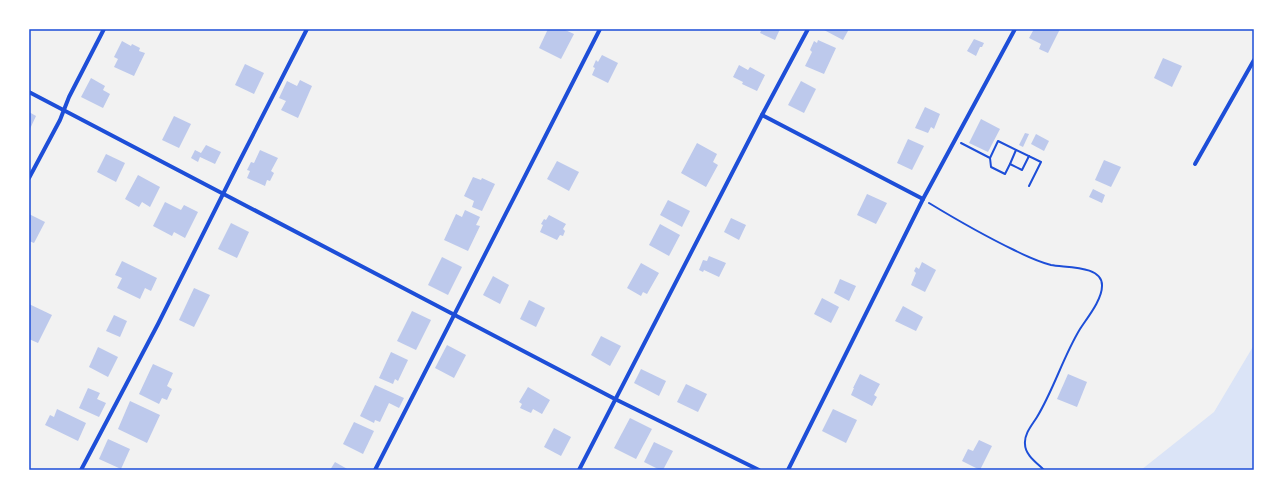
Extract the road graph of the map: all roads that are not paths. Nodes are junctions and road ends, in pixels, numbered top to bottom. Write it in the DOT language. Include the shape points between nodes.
graph roads {
  1 [pos="104,29"];
  2 [pos="307,29"];
  3 [pos="600,29"];
  4 [pos="808,29"];
  5 [pos="1015,29"];
  6 [pos="1254,60"];
  7 [pos="29,92"];
  8 [pos="64,110"];
  9 [pos="762,115"];
  10 [pos="1195,164"];
  11 [pos="29,178"];
  12 [pos="223,194"];
  13 [pos="923,199"];
  14 [pos="454,315"];
  15 [pos="615,399"];
  16 [pos="81,470"];
  17 [pos="375,470"];
  18 [pos="579,470"];
  19 [pos="759,470"];
  20 [pos="788,470"];
  1 -- 8 [label="street"];
  2 -- 12 [label="street"];
  3 -- 14 [label="street"];
  4 -- 9 [label="street"];
  5 -- 13 [label="street"];
  6 -- 10 [label="street"];
  7 -- 8 [label="street"];
  8 -- 11 [label="street"];
  8 -- 12 [label="street"];
  9 -- 13 [label="street"];
  9 -- 15 [label="street"];
  12 -- 14 [label="street"];
  12 -- 16 [label="street"];
  13 -- 20 [label="street"];
  14 -- 15 [label="street"];
  14 -- 17 [label="street"];
  15 -- 18 [label="street"];
  15 -- 19 [label="street"];
}
